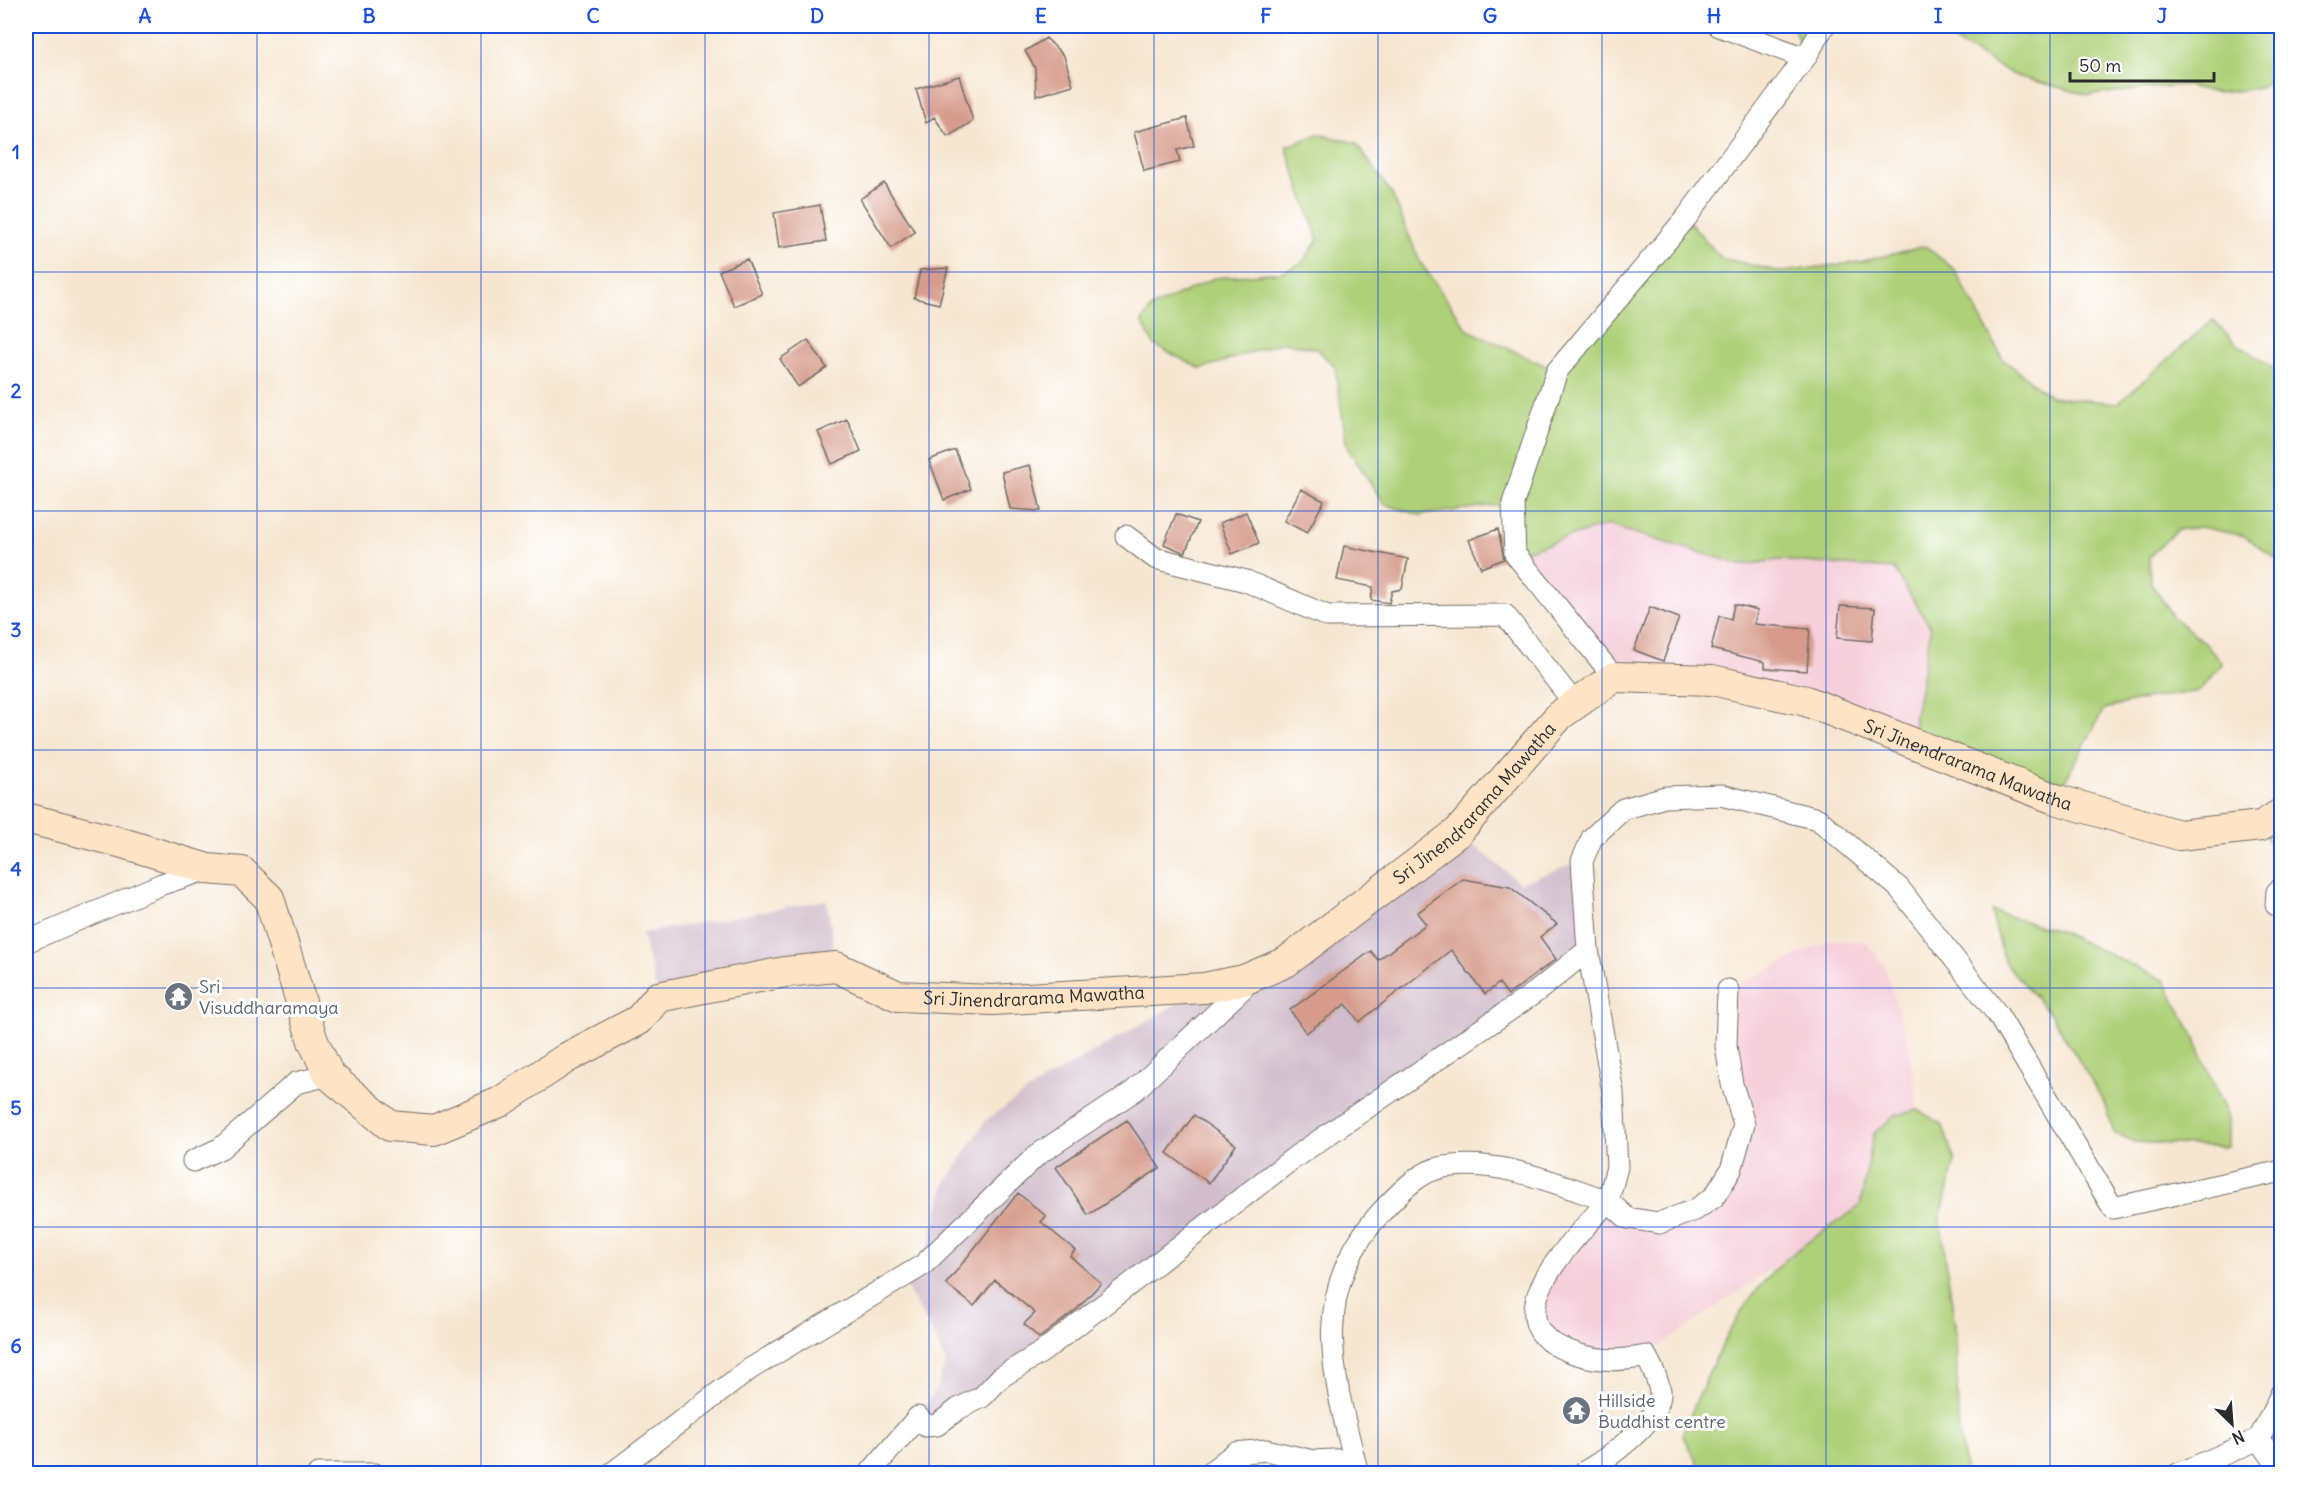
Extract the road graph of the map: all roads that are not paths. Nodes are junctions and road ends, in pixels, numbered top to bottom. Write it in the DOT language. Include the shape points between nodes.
graph roads {
  1 [pos="1719,26"];
  2 [pos="1824,26"];
  3 [pos="1805,58"];
  4 [pos="1126,536"];
  5 [pos="1614,677"];
  6 [pos="1575,704"];
  7 [pos="2282,813"];
  8 [pos="26,818"];
  9 [pos="208,869"];
  10 [pos="26,942"];
  11 [pos="1588,950"];
  12 [pos="1244,980"];
  13 [pos="1728,990"];
  14 [pos="329,1075"];
  15 [pos="193,1161"];
  16 [pos="2282,1171"];
  17 [pos="1608,1201"];
  18 [pos="2282,1392"];
  19 [pos="2259,1439"];
  20 [pos="1356,1466"];
  21 [pos="2282,1472"];
  22 [pos="318,1473"];
  23 [pos="375,1473"];
  24 [pos="611,1473"];
  25 [pos="869,1473"];
  26 [pos="1209,1473"];
  27 [pos="1581,1473"];
  28 [pos="2178,1473"];
  1 -- 3 [label="street"];
  2 -- 3 [label="street"];
  3 -- 5 [label="street" via="1686,218 1557,371 1513,503 1515,554"];
  4 -- 6 [label="street" via="1155,558 1246,580 1327,616 1505,615"];
  5 -- 6 [label="main road, Sri Jinendrarama Mawatha"];
  5 -- 7 [label="main road, Sri Jinendrarama Mawatha" via="1712,680 1806,701 2055,799 2178,836 2261,826"];
  6 -- 12 [label="main road, Sri Jinendrarama Mawatha" via="1560,715 1458,832 1286,962"];
  8 -- 9 [label="main road"];
  9 -- 10 [label="street" via="162,884"];
  9 -- 14 [label="main road" via="242,872 269,898 313,1041"];
  11 -- 16 [label="street" via="1582,861 1592,838 1623,809 1665,797 1720,795 1818,819 1899,888 1998,1016 2113,1208"];
  11 -- 17 [label="street" via="1612,1092 1617,1167"];
  11 -- 25 [label="street" via="1536,992 1295,1157 1042,1352 1001,1377 982,1397 938,1425 926,1426 918,1417"];
  12 -- 14 [label="main road, Sri Jinendrarama Mawatha" via="1192,988 992,1000 898,996 836,967 785,972 657,997 639,1020 568,1057 500,1102 434,1130 390,1126"];
  12 -- 24 [label="street" via="1243,988 1134,1091 1037,1155 923,1266 750,1369"];
  13 -- 17 [label="street" via="1726,1046 1744,1124 1731,1170 1714,1197 1695,1210 1659,1223 1627,1218"];
  14 -- 15 [label="street" via="296,1083 221,1148"];
  17 -- 20 [label="street" via="1506,1169 1442,1167 1406,1186 1375,1218 1343,1268 1330,1324 1333,1364"];
  17 -- 27 [label="street" via="1552,1266 1537,1298 1534,1318 1540,1334 1574,1353 1599,1360 1646,1356 1660,1393 1655,1411 1624,1446"];
  18 -- 19 [label="street"];
  19 -- 21 [label="street"];
  19 -- 28 [label="street"];
  20 -- 26 [label="street" via="1266,1450 1235,1453"];
  22 -- 23 [label="street"];
}
